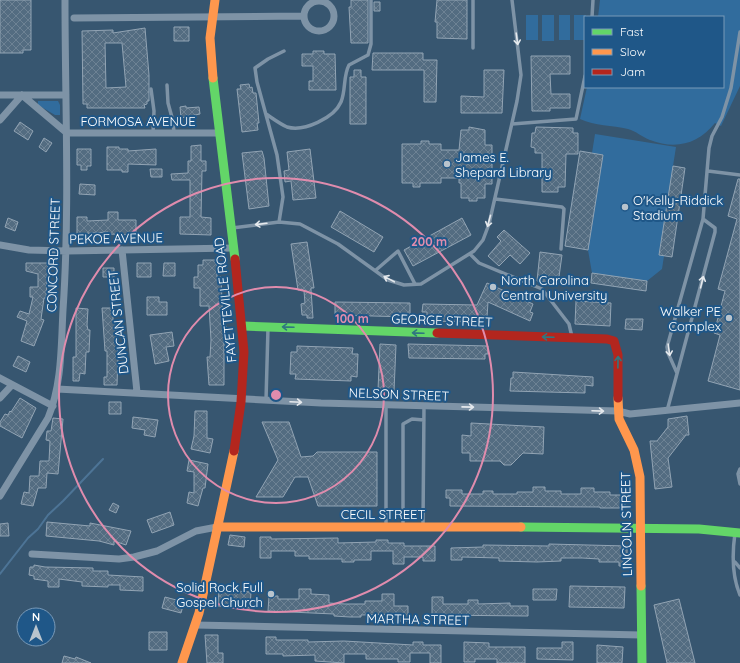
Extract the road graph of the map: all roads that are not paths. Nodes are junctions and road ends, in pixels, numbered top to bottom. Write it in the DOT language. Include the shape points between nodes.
graph roads {
  1 [pos="66,0"];
  2 [pos="215,0"];
  3 [pos="371,0"];
  4 [pos="473,0"];
  5 [pos="512,0"];
  6 [pos="593,0"];
  7 [pos="304,16"];
  8 [pos="592,16"];
  9 [pos="213,17"];
  10 [pos="74,18"];
  11 [pos="740,32"];
  12 [pos="473,48"];
  13 [pos="284,51"];
  14 [pos="584,81"];
  15 [pos="167,84"];
  16 [pos="151,89"];
  17 [pos="0,95"];
  18 [pos="66,95"];
  19 [pos="22,96"];
  20 [pos="266,114"];
  21 [pos="0,120"];
  22 [pos="512,124"];
  23 [pos="67,133"];
  24 [pos="153,133"];
  25 [pos="174,133"];
  26 [pos="219,133"];
  27 [pos="708,171"];
  28 [pos="740,175"];
  29 [pos="494,199"];
  30 [pos="703,219"];
  31 [pos="279,222"];
  32 [pos="231,228"];
  33 [pos="0,246"];
  34 [pos="233,248"];
  35 [pos="561,249"];
  36 [pos="122,250"];
  37 [pos="67,251"];
  38 [pos="470,254"];
  39 [pos="376,270"];
  40 [pos="415,284"];
  41 [pos="243,326"];
  42 [pos="268,327"];
  43 [pos="572,338"];
  44 [pos="614,341"];
  45 [pos="677,373"];
  46 [pos="0,378"];
  47 [pos="12,385"];
  48 [pos="57,389"];
  49 [pos="137,392"];
  50 [pos="0,398"];
  51 [pos="243,399"];
  52 [pos="266,400"];
  53 [pos="740,403"];
  54 [pos="386,405"];
  55 [pos="53,406"];
  56 [pos="424,406"];
  57 [pos="618,411"];
  58 [pos="667,411"];
  59 [pos="424,420"];
  60 [pos="740,469"];
  61 [pos="740,484"];
  62 [pos="0,496"];
  63 [pos="217,527"];
  64 [pos="386,527"];
  65 [pos="403,527"];
  66 [pos="423,527"];
  67 [pos="640,528"];
  68 [pos="738,532"];
  69 [pos="32,554"];
  70 [pos="734,562"];
  71 [pos="740,568"];
  72 [pos="740,596"];
  73 [pos="195,625"];
  74 [pos="641,635"];
  75 [pos="182,663"];
  76 [pos="642,663"];
  1 -- 18 [label="street, CONCORD STREET"];
  2 -- 9 [label="street, FAYETTEVILLE ROAD"];
  3 -- 20 [label="lane" via="371,44 368,55 349,65 341,104 317,124 287,126"];
  4 -- 12 [label="lane"];
  5 -- 22 [label="lane, one-way" via="521,75"];
  6 -- 8 [label="lane"];
  7 -- 7 [label="street" via="306,25 318,31 326,29 334,19 330,6 323,2 310,5"];
  7 -- 9 [label="street"];
  9 -- 10 [label="street"];
  9 -- 26 [label="street, FAYETTEVILLE ROAD" via="211,58"];
  11 -- 27 [label="lane" via="731,88 722,117 712,136"];
  13 -- 20 [label="lane" via="268,58 255,68"];
  14 -- 22 [label="lane" via="576,119"];
  15 -- 25 [label="lane"];
  16 -- 24 [label="lane"];
  17 -- 19 [label="street"];
  18 -- 19 [label="street"];
  18 -- 23 [label="street, CONCORD STREET"];
  19 -- 21 [label="street"];
  19 -- 23 [label="street, FORMOSA AVENUE"];
  20 -- 31 [label="lane" via="277,155 282,197"];
  22 -- 29 [label="lane"];
  23 -- 24 [label="street, FORMOSA AVENUE"];
  23 -- 37 [label="street, CONCORD STREET"];
  24 -- 25 [label="street, FORMOSA AVENUE"];
  25 -- 26 [label="street, FORMOSA AVENUE"];
  26 -- 32 [label="street, FAYETTEVILLE ROAD"];
  27 -- 28 [label="lane"];
  27 -- 30 [label="lane"];
  29 -- 35 [label="lane" via="562,207 564,210"];
  29 -- 38 [label="lane, one-way" via="489,224 482,240"];
  30 -- 45 [label="lane, one-way" via="667,347"];
  45 -- 30 [label="lane, one-way" via="715,232 715,228"];
  31 -- 32 [label="lane, one-way"];
  31 -- 39 [label="lane" via="300,224 338,244"];
  32 -- 34 [label="street, FAYETTEVILLE ROAD"];
  33 -- 37 [label="street, PEKOE AVENUE"];
  34 -- 36 [label="street, PEKOE AVENUE"];
  34 -- 41 [label="street, FAYETTEVILLE ROAD"];
  36 -- 37 [label="street, PEKOE AVENUE"];
  36 -- 49 [label="street, DUNCAN STREET"];
  37 -- 48 [label="street, CONCORD STREET"];
  38 -- 40 [label="lane" via="421,284"];
  38 -- 43 [label="lane" via="479,263 542,289 569,324"];
  40 -- 39 [label="lane, one-way" via="404,285 388,280"];
  39 -- 40 [label="lane" via="398,252"];
  41 -- 42 [label="street, GEORGE STREET"];
  41 -- 51 [label="street, FAYETTEVILLE ROAD" via="246,359"];
  43 -- 42 [label="street, GEORGE STREET, one-way"];
  42 -- 52 [label="lane"];
  43 -- 44 [label="street, GEORGE STREET"];
  57 -- 44 [label="street, LINCOLN STREET, one-way" via="618,355"];
  45 -- 58 [label="lane"];
  46 -- 47 [label="street"];
  47 -- 50 [label="street"];
  47 -- 55 [label="street"];
  48 -- 49 [label="street, NELSON STREET"];
  48 -- 55 [label="street, CONCORD STREET"];
  49 -- 51 [label="street, NELSON STREET"];
  51 -- 52 [label="street, NELSON STREET"];
  51 -- 63 [label="street, FAYETTEVILLE ROAD"];
  52 -- 54 [label="street, NELSON STREET, one-way"];
  53 -- 58 [label="street, NELSON STREET"];
  54 -- 56 [label="street, NELSON STREET"];
  54 -- 64 [label="lane"];
  55 -- 62 [label="street, CONCORD STREET"];
  56 -- 57 [label="street, NELSON STREET, one-way"];
  56 -- 59 [label="lane"];
  57 -- 58 [label="street, NELSON STREET" via="630,414"];
  57 -- 67 [label="street, LINCOLN STREET" via="638,463"];
  59 -- 65 [label="lane" via="412,419 404,424"];
  59 -- 66 [label="lane"];
  60 -- 61 [label="lane"];
  63 -- 64 [label="street, CECIL STREET"];
  63 -- 69 [label="street, CECIL STREET" via="185,535 157,550 134,557 119,559"];
  63 -- 73 [label="street, FAYETTEVILLE ROAD"];
  64 -- 65 [label="street, CECIL STREET"];
  65 -- 66 [label="street, CECIL STREET"];
  66 -- 67 [label="street, CECIL STREET"];
  67 -- 68 [label="street, CECIL STREET"];
  67 -- 74 [label="street, LINCOLN STREET"];
  68 -- 70 [label="lane" via="733,548"];
  70 -- 71 [label="lane"];
  70 -- 72 [label="lane" via="735,584"];
  73 -- 74 [label="street, MARTHA STREET"];
  73 -- 75 [label="street, FAYETTEVILLE ROAD"];
  74 -- 76 [label="street, LINCOLN STREET"];
}
